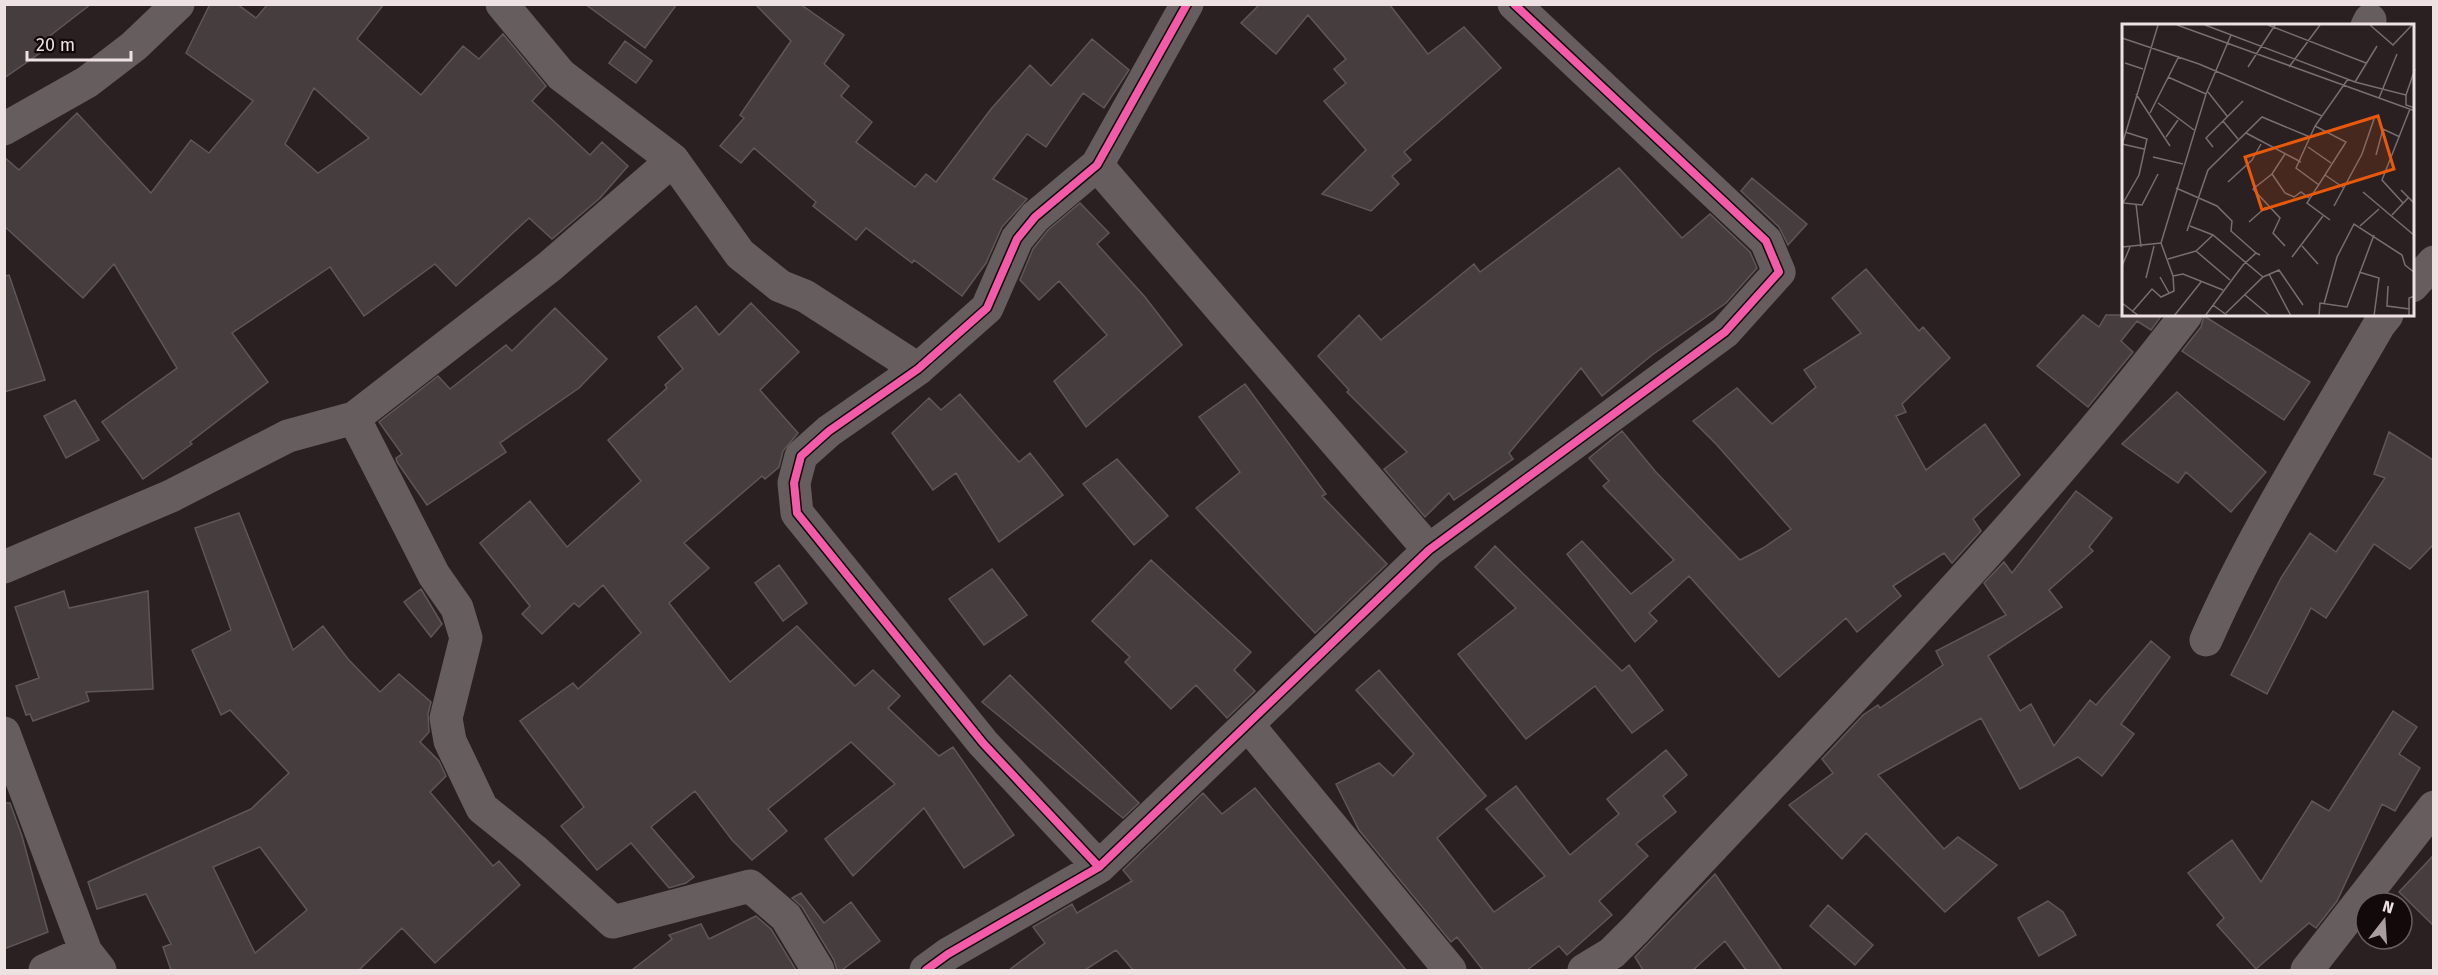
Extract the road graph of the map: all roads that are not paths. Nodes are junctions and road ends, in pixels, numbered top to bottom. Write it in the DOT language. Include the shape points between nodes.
graph roads {
  1 [pos="178,4"];
  2 [pos="502,4"];
  3 [pos="1187,4"];
  4 [pos="1514,4"];
  5 [pos="4,129"];
  6 [pos="672,160"];
  7 [pos="1096,165"];
  8 [pos="2433,262"];
  9 [pos="2414,284"];
  10 [pos="2185,316"];
  11 [pos="2386,316"];
  12 [pos="918,369"];
  13 [pos="354,418"];
  14 [pos="1429,550"];
  15 [pos="4,567"];
  16 [pos="2206,640"];
  17 [pos="1248,725"];
  18 [pos="4,733"];
  19 [pos="2433,807"];
  20 [pos="1099,867"];
  21 [pos="93,961"];
  22 [pos="45,970"];
  23 [pos="818,970"];
  24 [pos="926,970"];
  25 [pos="1450,970"];
  26 [pos="1584,970"];
  27 [pos="2307,970"];
  1 -- 5 [label="street" via="134,46 87,82"];
  2 -- 6 [label="street" via="561,75"];
  3 -- 7 [label="street"];
  4 -- 14 [label="street" via="1766,241 1779,272 1725,332"];
  6 -- 12 [label="street" via="740,254 780,286 805,296"];
  6 -- 13 [label="street" via="549,267"];
  7 -- 12 [label="street" via="1035,217 1017,239 987,308"];
  7 -- 14 [label="street"];
  8 -- 9 [label="street"];
  10 -- 26 [label="street" via="2118,404 1982,558 1636,929 1612,953"];
  11 -- 16 [label="street" via="2274,507"];
  12 -- 20 [label="street" via="828,430 801,456 794,483 797,513 983,743"];
  13 -- 15 [label="street" via="288,436 171,496"];
  13 -- 23 [label="street" via="434,575 457,608 466,638 446,718 450,741 482,808 612,922 750,886 786,917"];
  14 -- 17 [label="street"];
  17 -- 20 [label="street"];
  17 -- 25 [label="street"];
  18 -- 21 [label="street"];
  19 -- 27 [label="street"];
  20 -- 24 [label="street"];
  21 -- 22 [label="street"];
}
